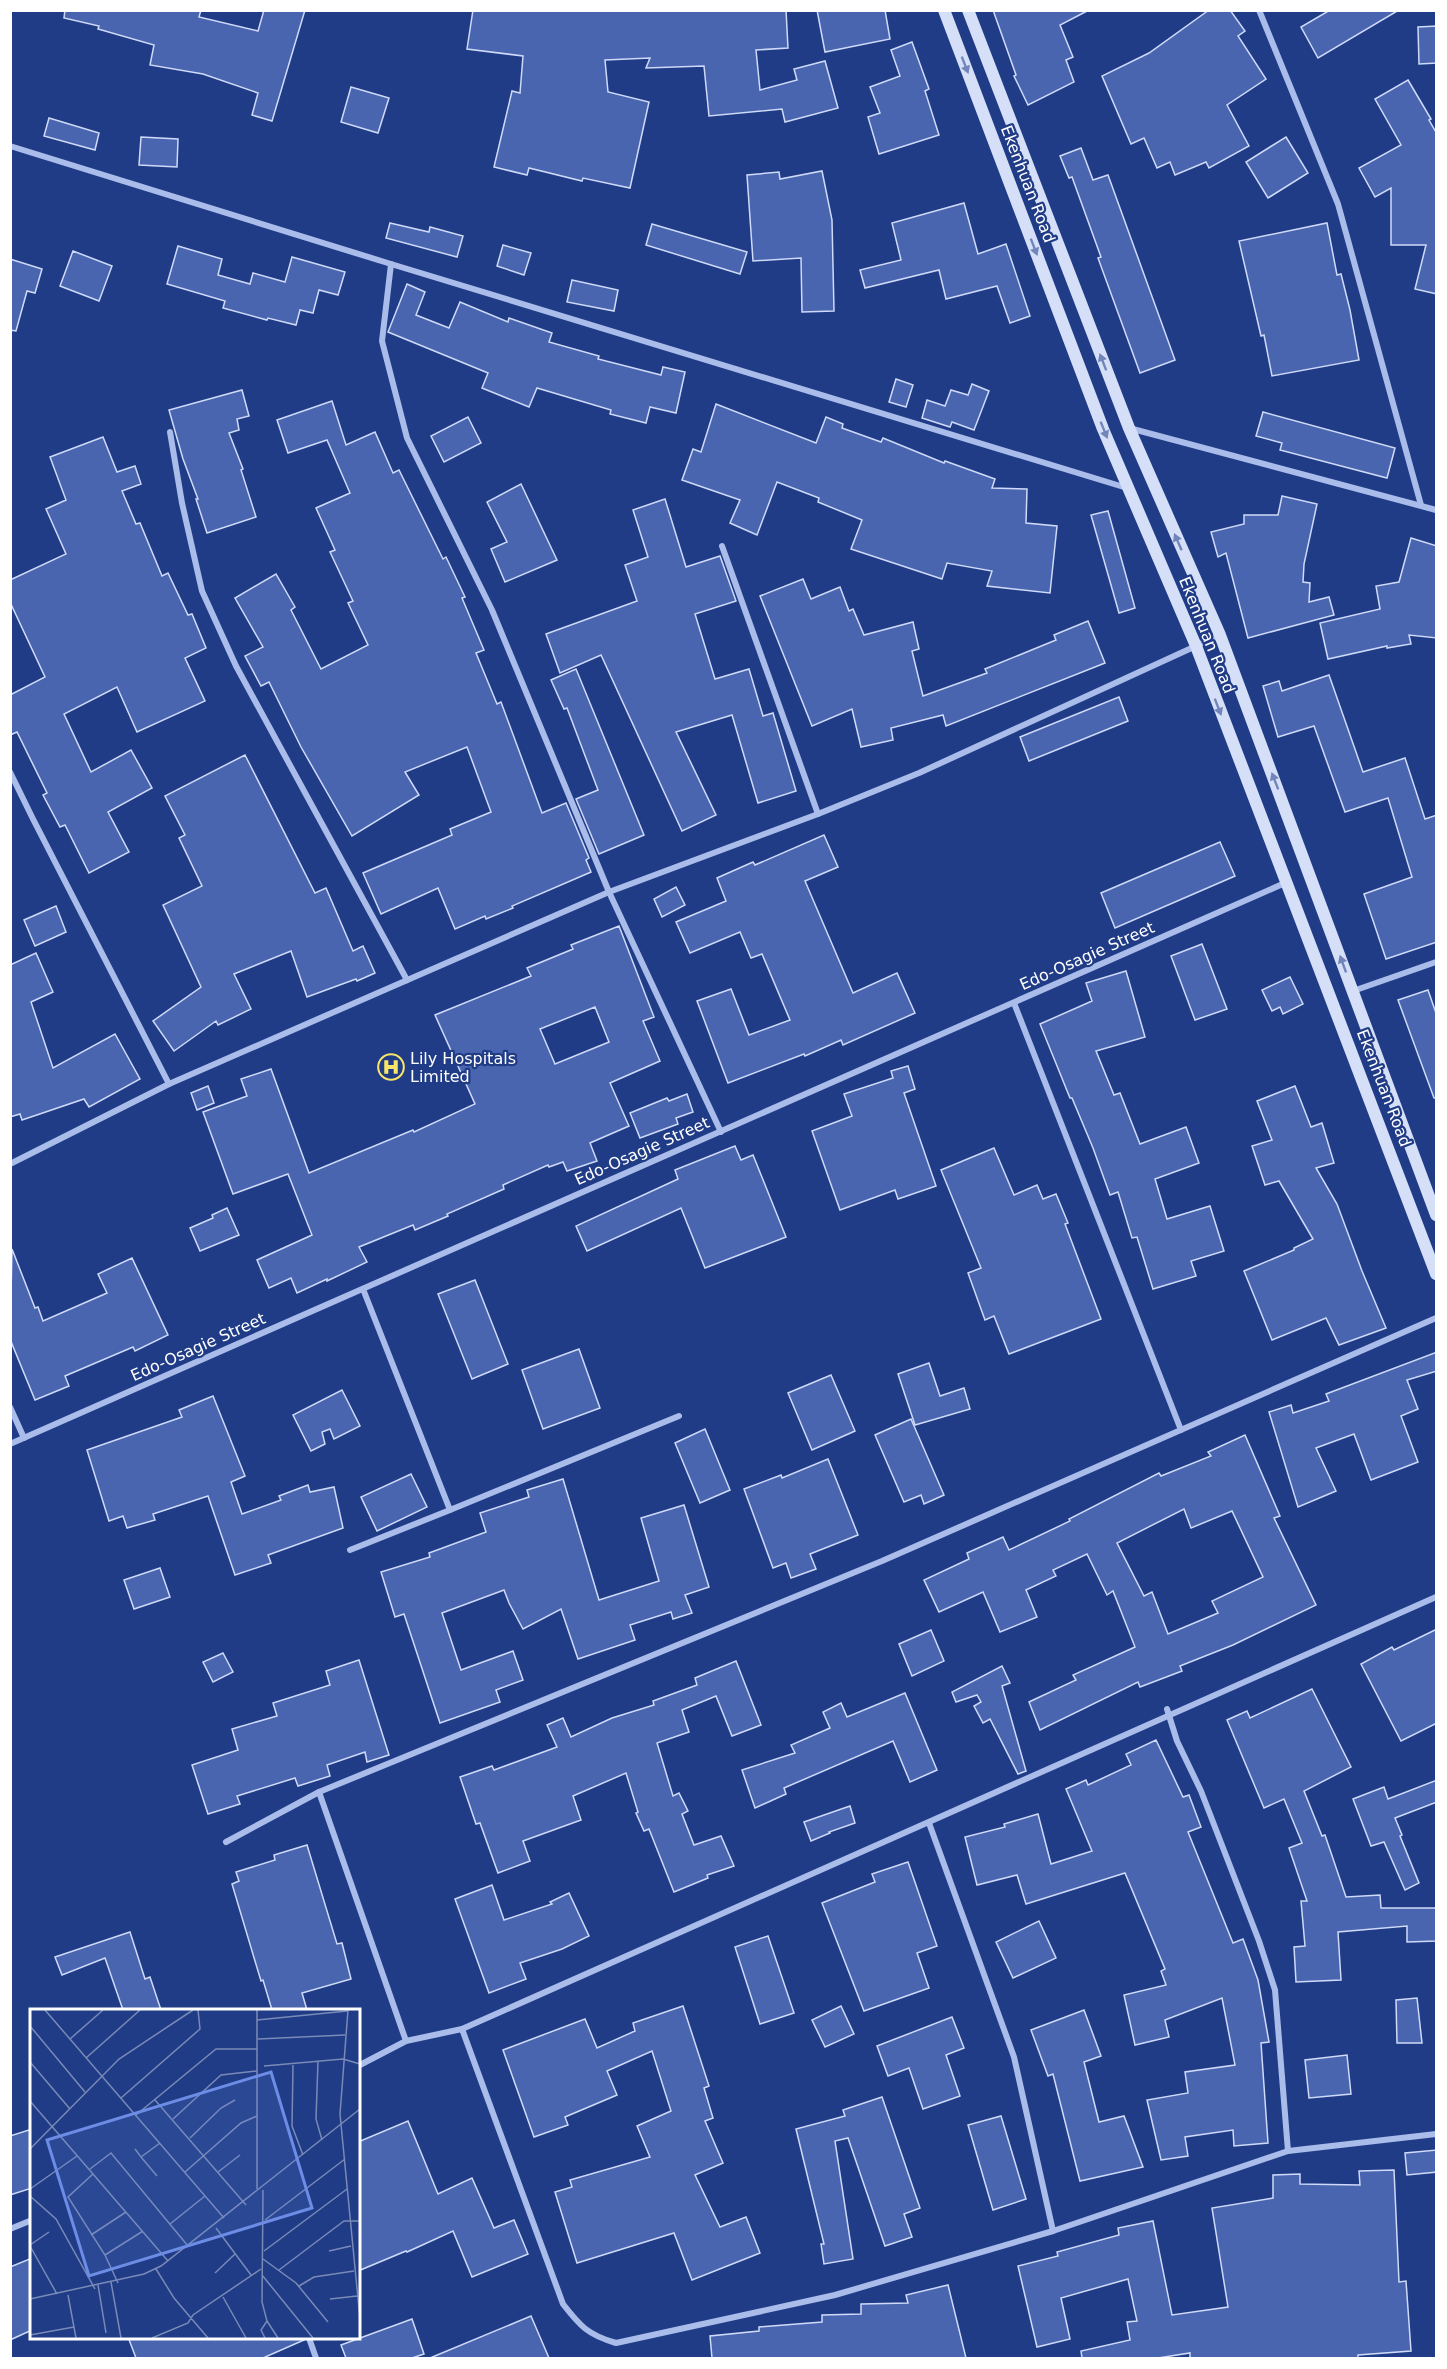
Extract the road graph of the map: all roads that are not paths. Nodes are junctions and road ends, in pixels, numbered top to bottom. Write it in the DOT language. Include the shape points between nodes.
graph roads {
  1 [pos="944,10"];
  2 [pos="968,10"];
  3 [pos="1259,10"];
  4 [pos="10,146"];
  5 [pos="391,264"];
  6 [pos="1129,428"];
  7 [pos="170,432"];
  8 [pos="1127,488"];
  9 [pos="1421,505"];
  10 [pos="1437,510"];
  11 [pos="722,546"];
  12 [pos="1220,635"];
  13 [pos="1196,646"];
  14 [pos="10,772"];
  15 [pos="818,814"];
  16 [pos="1285,883"];
  17 [pos="609,892"];
  18 [pos="1437,962"];
  19 [pos="407,980"];
  20 [pos="1353,991"];
  21 [pos="1014,1003"];
  22 [pos="169,1084"];
  23 [pos="721,1132"];
  24 [pos="10,1164"];
  25 [pos="1437,1215"];
  26 [pos="1437,1274"];
  27 [pos="363,1289"];
  28 [pos="1437,1318"];
  29 [pos="10,1407"];
  30 [pos="680,1416"];
  31 [pos="1181,1430"];
  32 [pos="24,1438"];
  33 [pos="10,1444"];
  34 [pos="450,1510"];
  35 [pos="350,1550"];
  36 [pos="1437,1597"];
  37 [pos="1167,1709"];
  38 [pos="319,1792"];
  39 [pos="929,1823"];
  40 [pos="226,1842"];
  41 [pos="462,2030"];
  42 [pos="406,2041"];
  43 [pos="360,2065"];
  44 [pos="1437,2134"];
  45 [pos="1288,2151"];
  46 [pos="30,2221"];
  47 [pos="10,2229"];
  48 [pos="1053,2231"];
  49 [pos="310,2339"];
  50 [pos="316,2358"];
  1 -- 8 [label="main road, Ekenhuan Road, one-way"];
  6 -- 2 [label="main road, Ekenhuan Road, one-way"];
  3 -- 9 [label="street" via="1338,204"];
  4 -- 5 [label="street"];
  5 -- 8 [label="street"];
  5 -- 17 [label="street" via="382,340 407,438 492,610"];
  6 -- 9 [label="street"];
  12 -- 6 [label="main road, Ekenhuan Road, one-way"];
  7 -- 19 [label="street" via="202,591 236,666"];
  8 -- 13 [label="main road, Ekenhuan Road"];
  9 -- 10 [label="street"];
  11 -- 15 [label="street"];
  12 -- 13 [label="street"];
  20 -- 12 [label="main road, Ekenhuan Road, one-way"];
  13 -- 15 [label="street" via="919,773"];
  13 -- 16 [label="main road, Ekenhuan Road, one-way"];
  14 -- 22 [label="street"];
  15 -- 17 [label="street"];
  16 -- 21 [label="street, Edo-Osagie Street"];
  16 -- 26 [label="main road, Ekenhuan Road"];
  17 -- 19 [label="street"];
  17 -- 23 [label="street"];
  18 -- 20 [label="street"];
  19 -- 22 [label="street"];
  20 -- 25 [label="main road, Ekenhuan Road"];
  21 -- 23 [label="street, Edo-Osagie Street"];
  21 -- 31 [label="street"];
  22 -- 24 [label="street"];
  23 -- 27 [label="street, Edo-Osagie Street"];
  27 -- 32 [label="street, Edo-Osagie Street"];
  27 -- 34 [label="street"];
  28 -- 31 [label="street"];
  29 -- 32 [label="street"];
  30 -- 34 [label="street"];
  31 -- 38 [label="street" via="882,1561"];
  32 -- 33 [label="street, Edo-Osagie Street"];
  34 -- 35 [label="street"];
  36 -- 39 [label="street"];
  37 -- 45 [label="street" via="1275,1990"];
  38 -- 40 [label="street"];
  38 -- 42 [label="street"];
  39 -- 41 [label="street"];
  39 -- 48 [label="street" via="1014,2057"];
  41 -- 42 [label="street"];
  41 -- 48 [label="street" via="563,2304 579,2325 599,2338 616,2343 835,2295"];
  42 -- 43 [label="street"];
  44 -- 45 [label="street"];
  45 -- 48 [label="street"];
  46 -- 47 [label="street"];
  49 -- 50 [label="street"];
}
